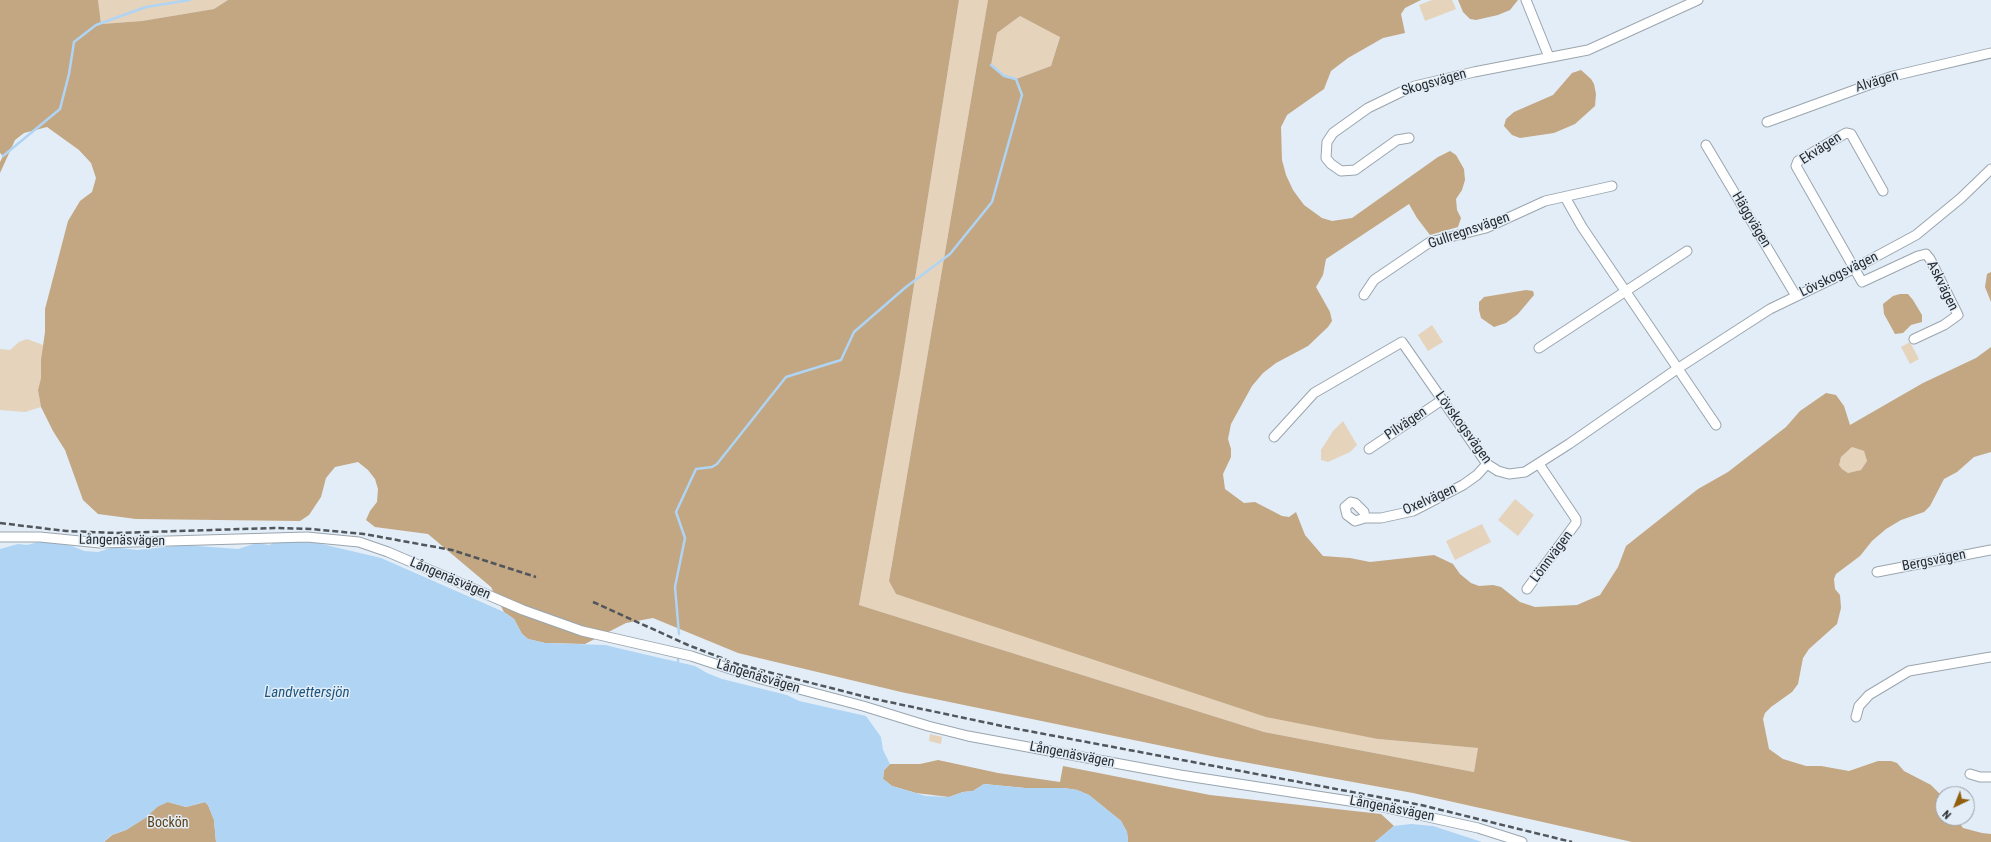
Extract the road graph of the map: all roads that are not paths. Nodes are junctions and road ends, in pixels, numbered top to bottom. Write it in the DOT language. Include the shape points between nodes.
graph roads {
  1 [pos="1526,0"];
  2 [pos="1698,0"];
  3 [pos="1991,53"];
  4 [pos="1549,57"];
  5 [pos="1767,122"];
  6 [pos="1409,138"];
  7 [pos="1706,145"];
  8 [pos="1991,168"];
  9 [pos="1612,186"];
  10 [pos="1883,191"];
  11 [pos="1565,197"];
  12 [pos="1687,251"];
  13 [pos="1853,269"];
  14 [pos="1625,290"];
  15 [pos="1364,295"];
  16 [pos="1796,296"];
  17 [pos="1914,339"];
  18 [pos="1539,348"];
  19 [pos="1677,369"];
  20 [pos="1442,400"];
  21 [pos="1716,425"];
  22 [pos="1274,437"];
  23 [pos="1369,449"];
  24 [pos="1487,464"];
  25 [pos="1539,464"];
  26 [pos="1366,518"];
  27 [pos="0,537"];
  28 [pos="1991,550"];
  29 [pos="1877,572"];
  30 [pos="1527,589"];
  31 [pos="1991,658"];
  32 [pos="1856,717"];
  33 [pos="1970,774"];
  34 [pos="1991,777"];
  35 [pos="1522,842"];
  1 -- 4 [label="street"];
  2 -- 4 [label="street, Skogsvägen" via="1598,47"];
  3 -- 5 [label="street, Alvägen" via="1893,76"];
  4 -- 6 [label="street, Skogsvägen" via="1474,72 1415,86 1401,92 1368,108 1333,133 1327,142 1326,158 1341,171 1354,170 1398,140"];
  7 -- 16 [label="street, Häggvägen"];
  8 -- 13 [label="street, Lövskogsvägen" via="1961,198 1916,235"];
  9 -- 11 [label="street, Gullregnsvägen"];
  10 -- 13 [label="street, Ekvägen" via="1850,134 1798,161 1796,166"];
  11 -- 14 [label="street"];
  11 -- 15 [label="street, Gullregnsvägen" via="1545,201 1486,228 1430,242 1374,280"];
  12 -- 14 [label="street"];
  13 -- 16 [label="street, Lövskogsvägen"];
  13 -- 17 [label="street, Askvägen" via="1862,282 1926,254 1958,315 1944,325"];
  14 -- 18 [label="street"];
  14 -- 19 [label="street"];
  16 -- 19 [label="street, Lövskogsvägen" via="1770,309"];
  19 -- 21 [label="street"];
  19 -- 25 [label="street, Lövskogsvägen"];
  20 -- 22 [label="street, Lövskogsvägen" via="1402,342 1314,393"];
  20 -- 23 [label="street, Pilvägen"];
  20 -- 24 [label="street, Lövskogsvägen"];
  24 -- 25 [label="street, Lövskogsvägen" via="1498,471 1516,474"];
  24 -- 26 [label="street, Oxelvägen" via="1463,485 1413,511 1381,518"];
  25 -- 30 [label="street, Lönnvägen" via="1576,519 1576,523"];
  27 -- 35 [label="street, Långenäsvägen" via="40,537 100,544 307,537 359,542 523,610 582,631 690,656 761,679 928,726 968,736 1180,775 1369,804 1458,823"];
  28 -- 29 [label="street, Bergsvägen"];
  31 -- 32 [label="street" via="1909,671 1869,695 1859,706"];
  33 -- 34 [label="street"];
}
